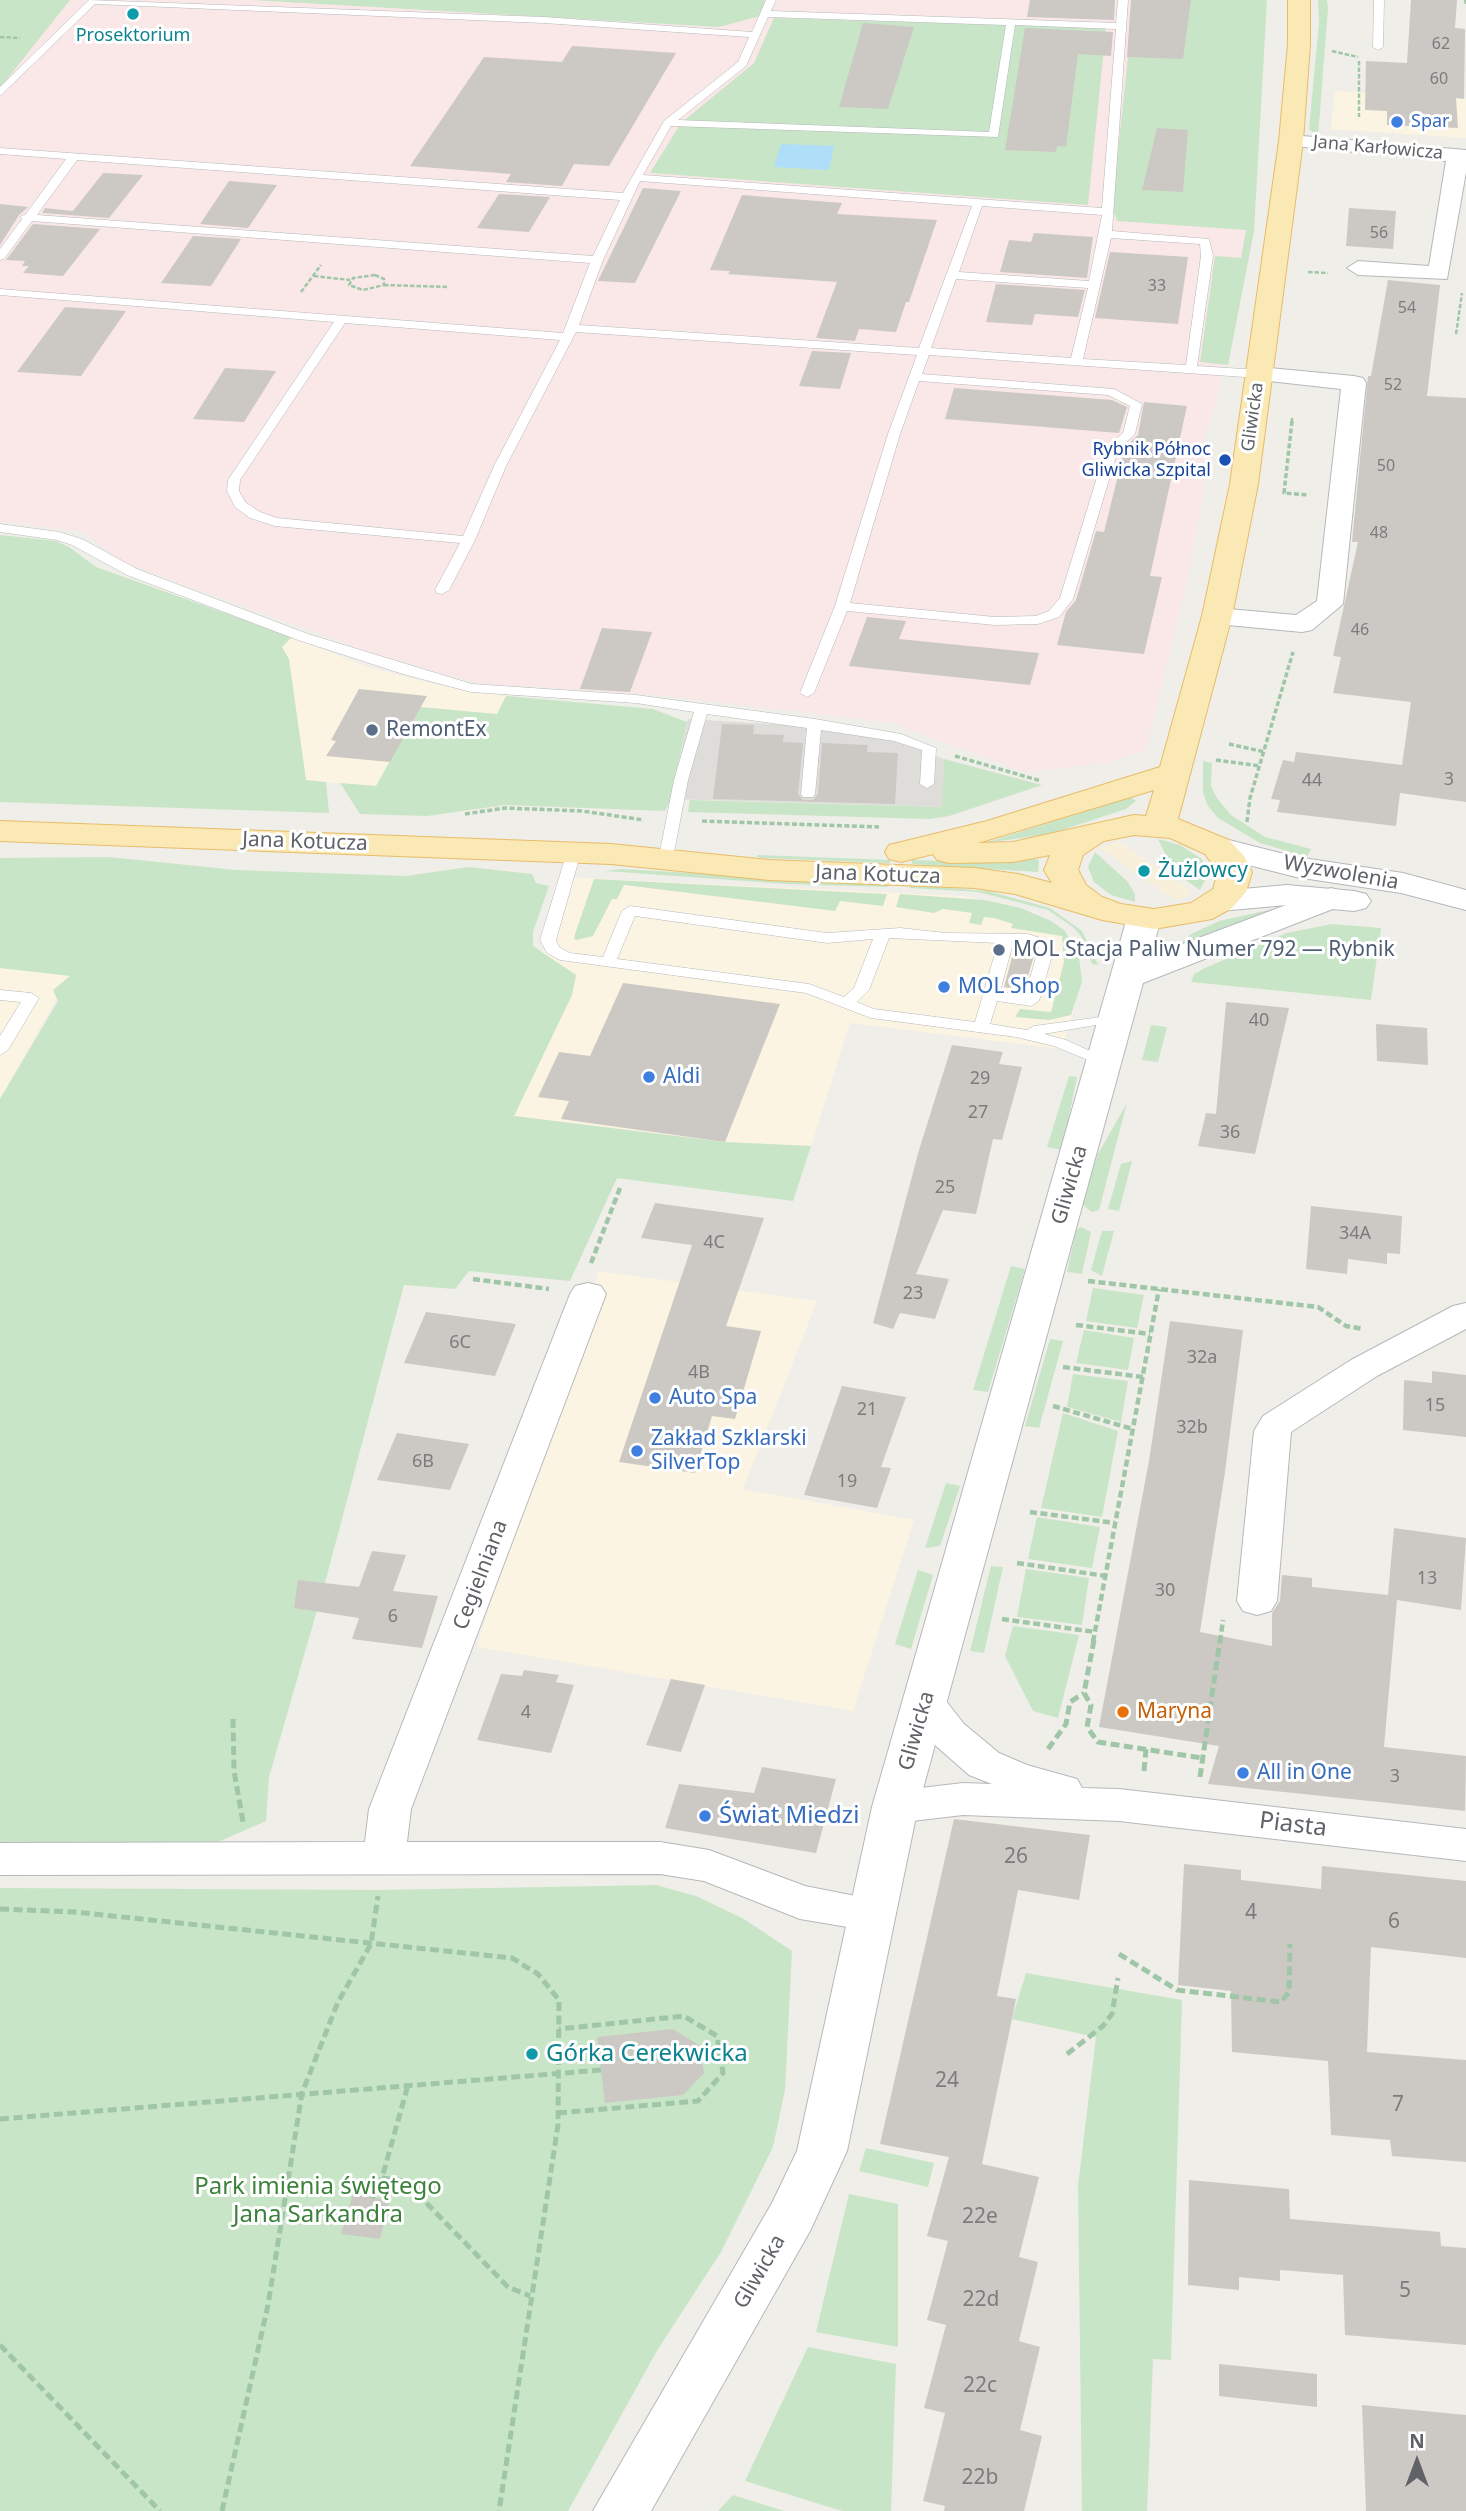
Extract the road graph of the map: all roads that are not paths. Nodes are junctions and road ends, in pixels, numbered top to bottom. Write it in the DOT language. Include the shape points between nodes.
graph roads {
  1 [pos="771,0"];
  2 [pos="1123,0"];
  3 [pos="1299,0"];
  4 [pos="1379,0"];
  5 [pos="765,14"];
  6 [pos="1011,22"];
  7 [pos="1120,26"];
  8 [pos="756,35"];
  9 [pos="1378,47"];
  10 [pos="0,93"];
  11 [pos="668,123"];
  12 [pos="1291,141"];
  13 [pos="0,151"];
  14 [pos="74,156"];
  15 [pos="1462,156"];
  16 [pos="636,177"];
  17 [pos="627,197"];
  18 [pos="978,202"];
  19 [pos="1107,212"];
  20 [pos="26,218"];
  21 [pos="1105,234"];
  22 [pos="6,243"];
  23 [pos="0,257"];
  24 [pos="597,260"];
  25 [pos="1358,268"];
  26 [pos="953,275"];
  27 [pos="1095,285"];
  28 [pos="0,292"];
  29 [pos="341,320"];
  30 [pos="570,332"];
  31 [pos="927,350"];
  32 [pos="1076,361"];
  33 [pos="1192,369"];
  34 [pos="1259,374"];
  35 [pos="915,377"];
  36 [pos="0,528"];
  37 [pos="468,540"];
  38 [pos="442,590"];
  39 [pos="842,606"];
  40 [pos="1217,616"];
  41 [pos="807,693"];
  42 [pos="702,707"];
  43 [pos="815,723"];
  44 [pos="1178,764"];
  45 [pos="927,784"];
  46 [pos="808,794"];
  47 [pos="1160,826"];
  48 [pos="0,831"];
  49 [pos="1082,839"];
  50 [pos="894,840"];
  51 [pos="1217,846"];
  52 [pos="574,852"];
  53 [pos="667,852"];
  54 [pos="611,854"];
  55 [pos="1331,898"];
  56 [pos="1466,900"];
  57 [pos="1220,901"];
  58 [pos="1101,908"];
  59 [pos="1466,913"];
  60 [pos="1144,918"];
  61 [pos="883,934"];
  62 [pos="1007,939"];
  63 [pos="608,964"];
  64 [pos="1129,976"];
  65 [pos="0,995"];
  66 [pos="991,995"];
  67 [pos="847,1003"];
  68 [pos="1118,1017"];
  69 [pos="981,1028"];
  70 [pos="1016,1032"];
  71 [pos="0,1050"];
  72 [pos="1105,1062"];
  73 [pos="588,1294"];
  74 [pos="1462,1318"];
  75 [pos="1258,1592"];
  76 [pos="925,1702"];
  77 [pos="1119,1805"];
  78 [pos="895,1807"];
  79 [pos="1466,1845"];
  80 [pos="0,1859"];
  81 [pos="381,1874"];
  82 [pos="871,1914"];
  83 [pos="621,2511"];
  1 -- 5 [label="lane"];
  2 -- 7 [label="lane"];
  3 -- 12 [label="main road, Gliwicka"];
  4 -- 9 [label="lane"];
  5 -- 6 [label="lane"];
  5 -- 8 [label="lane"];
  6 -- 7 [label="lane"];
  6 -- 11 [label="lane" via="994,135"];
  7 -- 19 [label="lane"];
  8 -- 10 [label="lane" via="93,1"];
  8 -- 11 [label="lane" via="742,64"];
  11 -- 16 [label="lane"];
  12 -- 15 [label="street, Jana Karłowicza"];
  12 -- 34 [label="main road, Gliwicka"];
  13 -- 14 [label="lane"];
  14 -- 17 [label="lane"];
  14 -- 20 [label="lane"];
  15 -- 25 [label="street" via="1439,274"];
  16 -- 17 [label="lane"];
  16 -- 18 [label="lane"];
  17 -- 24 [label="lane"];
  18 -- 19 [label="lane"];
  18 -- 26 [label="lane"];
  19 -- 21 [label="lane"];
  20 -- 22 [label="lane"];
  20 -- 24 [label="lane"];
  21 -- 27 [label="lane"];
  21 -- 33 [label="lane" via="1205,241 1207,256"];
  22 -- 23 [label="lane"];
  24 -- 30 [label="lane"];
  26 -- 27 [label="lane"];
  26 -- 31 [label="lane"];
  27 -- 32 [label="lane"];
  28 -- 29 [label="lane"];
  29 -- 30 [label="lane"];
  29 -- 37 [label="lane" via="234,480 233,491 240,504 275,522"];
  30 -- 31 [label="lane"];
  30 -- 37 [label="lane" via="500,466"];
  31 -- 32 [label="lane"];
  31 -- 35 [label="lane"];
  32 -- 33 [label="lane"];
  33 -- 34 [label="lane"];
  34 -- 40 [label="main road, Gliwicka" via="1240,506"];
  34 -- 40 [label="street" via="1354,383 1330,604 1301,624"];
  35 -- 39 [label="lane"];
  35 -- 39 [label="lane" via="1110,392 1136,404 1129,433 1112,448 1066,599 1054,614 1038,620 995,621"];
  36 -- 42 [label="lane" via="68,539 132,572 303,637 471,688"];
  37 -- 38 [label="lane"];
  39 -- 41 [label="lane"];
  40 -- 44 [label="main road, Gliwicka"];
  42 -- 43 [label="lane"];
  42 -- 53 [label="lane"];
  43 -- 45 [label="lane" via="896,737 929,748"];
  43 -- 46 [label="lane"];
  44 -- 47 [label="main road, Gliwicka"];
  44 -- 50 [label="main road" via="998,828"];
  47 -- 49 [label="main road, Jana Kotucza" via="1117,827"];
  47 -- 51 [label="main road, Jana Kotucza"];
  48 -- 52 [label="main road, Jana Kotucza"];
  49 -- 50 [label="main road, Jana Kotucza" via="997,854"];
  49 -- 58 [label="main road" via="1064,856 1063,878 1073,891"];
  50 -- 53 [label="main road, Jana Kotucza"];
  51 -- 56 [label="street, Wyzwolenia" via="1296,867 1404,884"];
  51 -- 57 [label="main road" via="1235,872 1233,887"];
  52 -- 54 [label="main road, Jana Kotucza"];
  52 -- 63 [label="lane" via="548,944 566,957"];
  53 -- 54 [label="main road, Jana Kotucza"];
  54 -- 58 [label="main road, Jana Kotucza" via="769,870 989,879"];
  55 -- 57 [label="street, Wyzwolenia" via="1270,895"];
  55 -- 59 [label="street, Wyzwolenia"];
  55 -- 64 [label="street"];
  57 -- 60 [label="main road, Jana Kotucza" via="1183,916"];
  58 -- 60 [label="main road, Jana Kotucza"];
  60 -- 64 [label="street, Gliwicka"];
  61 -- 62 [label="lane"];
  61 -- 63 [label="lane" via="827,938 630,912"];
  61 -- 67 [label="lane" via="861,990"];
  62 -- 66 [label="lane"];
  62 -- 66 [label="lane" via="1047,945 1031,1001"];
  63 -- 67 [label="lane" via="809,989"];
  64 -- 68 [label="street, Gliwicka"];
  65 -- 71 [label="lane" via="31,998"];
  66 -- 69 [label="lane"];
  67 -- 69 [label="lane" via="871,1013"];
  68 -- 70 [label="lane"];
  68 -- 72 [label="street, Gliwicka"];
  69 -- 70 [label="lane"];
  70 -- 72 [label="lane" via="1060,1043"];
  72 -- 76 [label="street, Gliwicka"];
  73 -- 81 [label="street, Cegielniana" via="390,1809"];
  74 -- 75 [label="street" via="1353,1375 1274,1428"];
  76 -- 77 [label="street, Piasta" via="950,1735 984,1764 1017,1778"];
  76 -- 78 [label="street, Gliwicka"];
  77 -- 78 [label="street, Piasta" via="963,1799"];
  77 -- 79 [label="street, Piasta"];
  78 -- 82 [label="street, Gliwicka"];
  80 -- 81 [label="street"];
  81 -- 82 [label="street" via="660,1858 709,1866 800,1902"];
  82 -- 83 [label="street, Gliwicka" via="830,2126 812,2176"];
}
